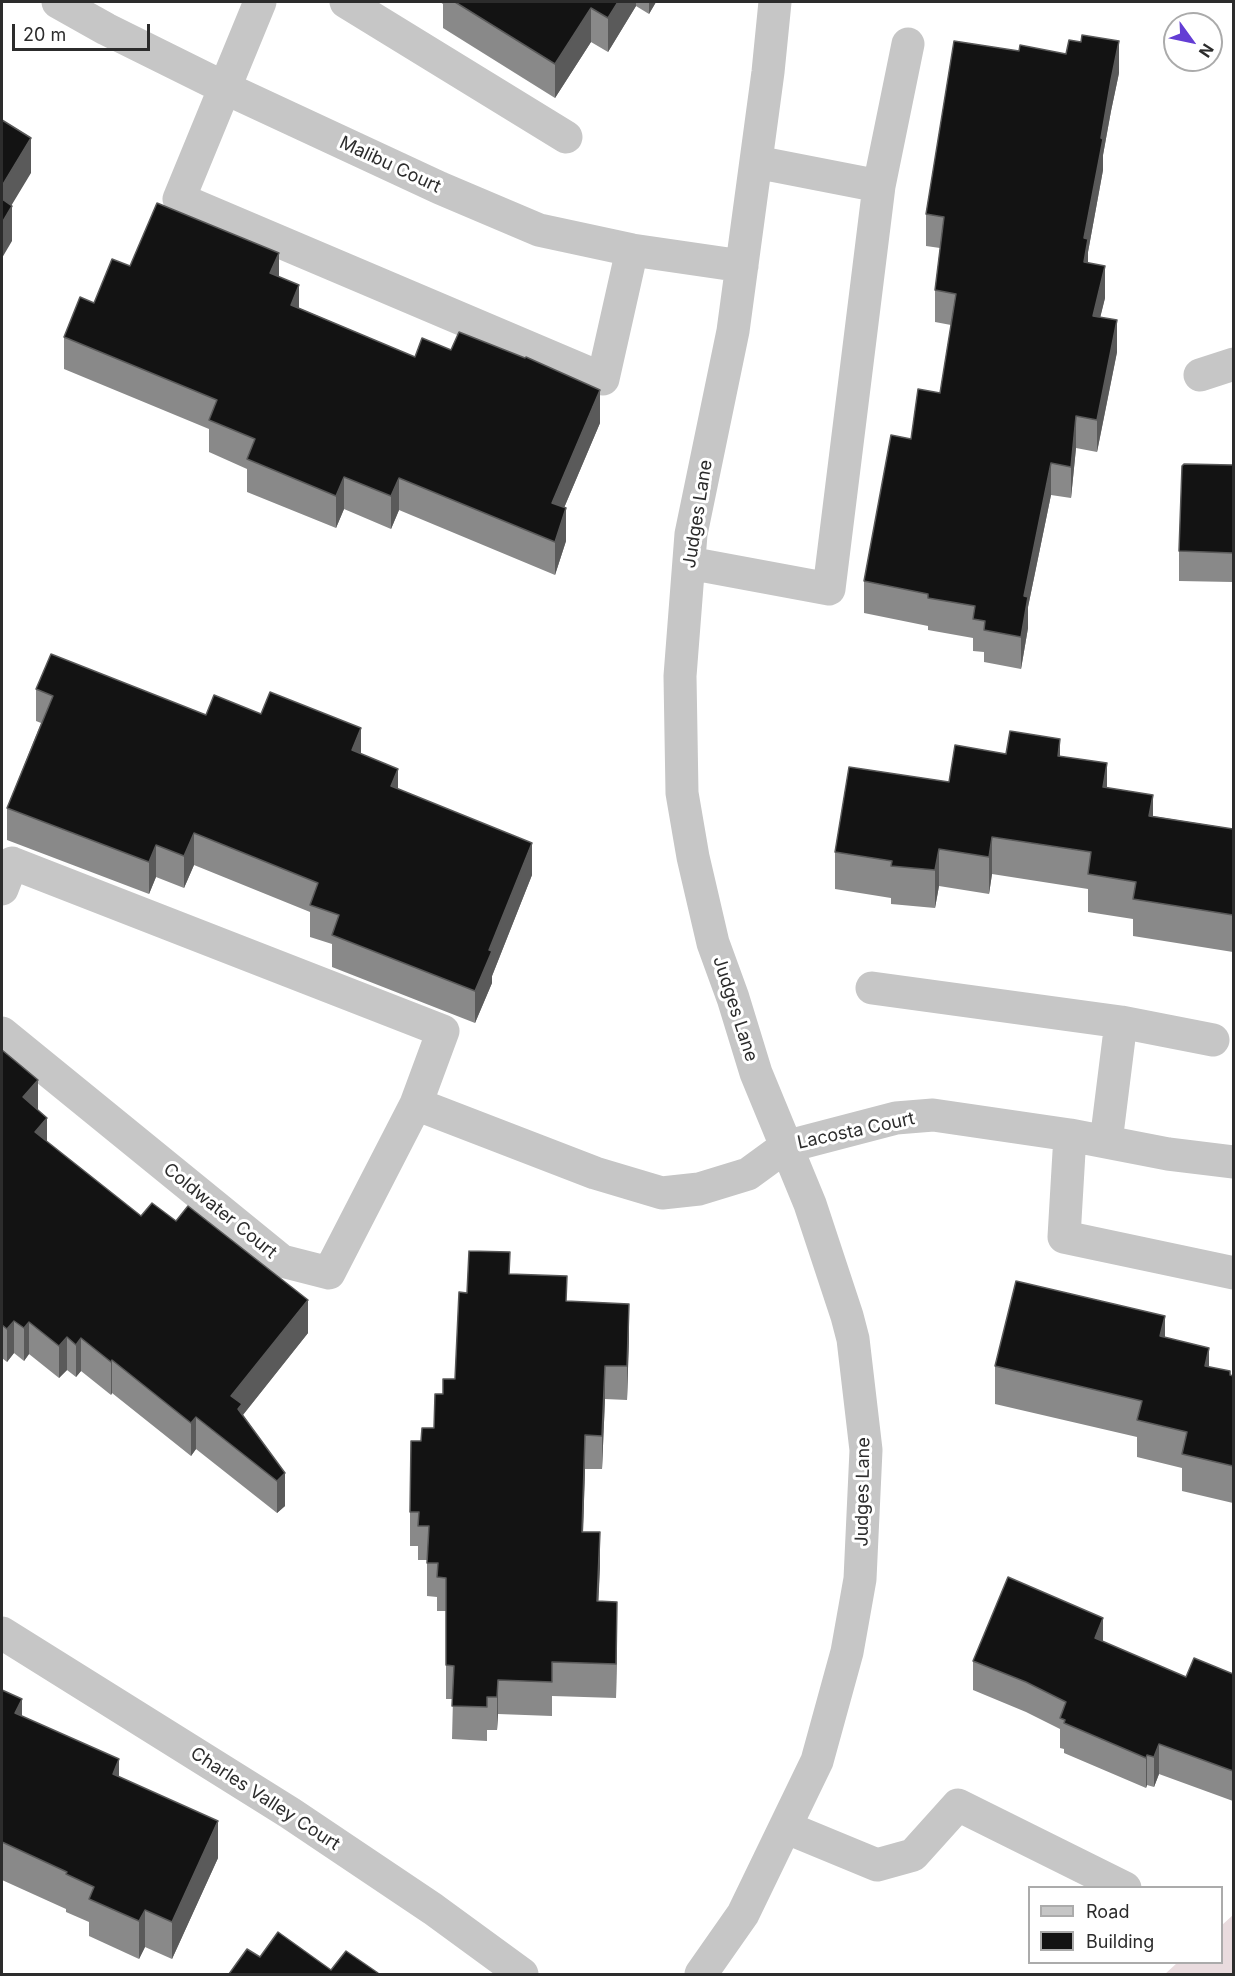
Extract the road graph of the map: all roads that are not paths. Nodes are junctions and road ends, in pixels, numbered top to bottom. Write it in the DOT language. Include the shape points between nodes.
graph roads {
  1 [pos="58,2"];
  2 [pos="260,2"];
  3 [pos="346,2"];
  4 [pos="775,2"];
  5 [pos="908,44"];
  6 [pos="225,88"];
  7 [pos="566,137"];
  8 [pos="756,162"];
  9 [pos="879,186"];
  10 [pos="632,250"];
  11 [pos="742,266"];
  12 [pos="1233,364"];
  13 [pos="1200,375"];
  14 [pos="689,562"];
  15 [pos="2,889"];
  16 [pos="872,988"];
  17 [pos="1120,1022"];
  18 [pos="2,1033"];
  19 [pos="1213,1040"];
  20 [pos="416,1104"];
  21 [pos="1070,1135"];
  22 [pos="1106,1142"];
  23 [pos="785,1147"];
  24 [pos="1233,1162"];
  25 [pos="1233,1273"];
  26 [pos="2,1633"];
  27 [pos="785,1827"];
  28 [pos="1123,1886"];
  29 [pos="522,1974"];
  30 [pos="701,1974"];
  1 -- 6 [label="street, Malibu Court"];
  2 -- 6 [label="street"];
  3 -- 7 [label="street"];
  4 -- 8 [label="street, Judges Lane"];
  5 -- 9 [label="street"];
  6 -- 10 [label="street, Malibu Court" via="539,230"];
  6 -- 10 [label="street" via="179,199 603,379"];
  8 -- 9 [label="street"];
  8 -- 11 [label="street, Judges Lane"];
  9 -- 14 [label="street" via="829,589"];
  10 -- 11 [label="street, Malibu Court"];
  11 -- 14 [label="street, Judges Lane"];
  12 -- 13 [label="street"];
  14 -- 23 [label="street, Judges Lane" via="680,676 682,793 713,943"];
  15 -- 20 [label="street, Coldwater Court" via="12,863 443,1031"];
  16 -- 17 [label="street"];
  17 -- 19 [label="street"];
  17 -- 22 [label="street"];
  18 -- 20 [label="street, Coldwater Court" via="282,1261 329,1273"];
  20 -- 23 [label="street" via="595,1173 662,1193 699,1189 748,1174"];
  21 -- 22 [label="street, Lacosta Court"];
  21 -- 23 [label="street, Lacosta Court" via="933,1115 896,1118"];
  21 -- 25 [label="street" via="1064,1237"];
  22 -- 24 [label="street, Lacosta Court"];
  23 -- 27 [label="street, Judges Lane" via="810,1204 848,1316 866,1450 860,1579 847,1652 817,1761"];
  26 -- 29 [label="street, Charles Valley Court" via="290,1814"];
  27 -- 28 [label="street" via="877,1865 913,1855 958,1804"];
  27 -- 30 [label="street, Judges Lane" via="742,1914"];
}
